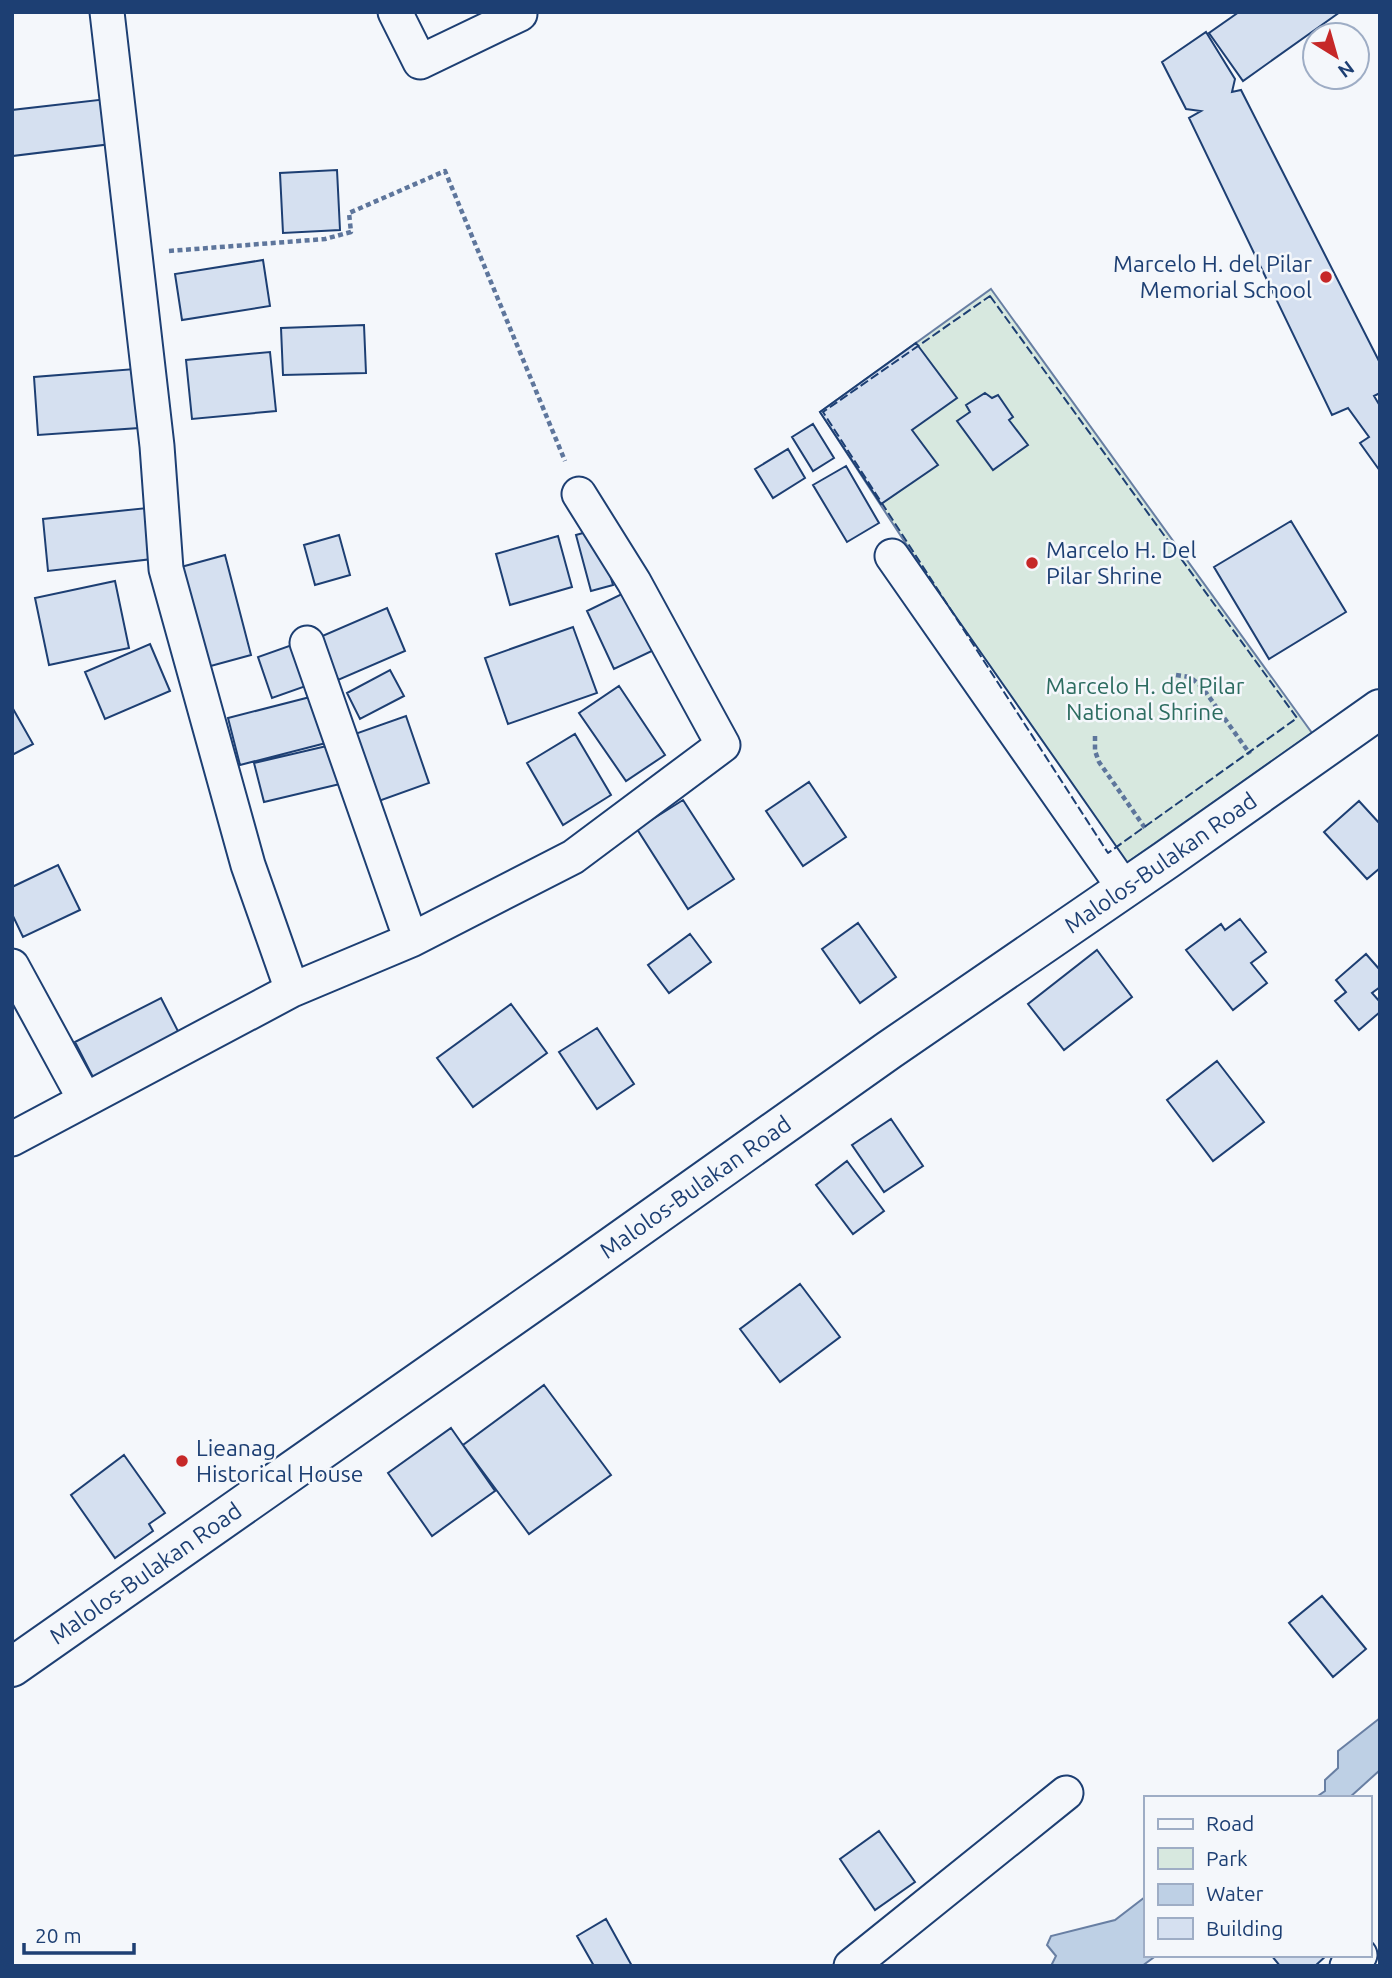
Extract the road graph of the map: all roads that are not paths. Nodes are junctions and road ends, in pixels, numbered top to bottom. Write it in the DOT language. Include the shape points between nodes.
graph roads {
  1 [pos="107,12"];
  2 [pos="395,12"];
  3 [pos="520,14"];
  4 [pos="579,494"];
  5 [pos="892,556"];
  6 [pos="307,643"];
  7 [pos="1380,709"];
  8 [pos="1124,888"];
  9 [pos="411,940"];
  10 [pos="12,966"];
  11 [pos="292,990"];
  12 [pos="85,1100"];
  13 [pos="12,1139"];
  14 [pos="12,1667"];
  15 [pos="1066,1793"];
  16 [pos="851,1966"];
  1 -- 11 [label="street" via="157,446 166,569 248,865"];
  2 -- 3 [label="street" via="420,62"];
  4 -- 9 [label="street" via="634,582 723,745 573,858"];
  5 -- 8 [label="street"];
  6 -- 9 [label="street"];
  7 -- 8 [label="main road, Malolos-Bulakan Road"];
  8 -- 14 [label="main road, Malolos-Bulakan Road"];
  9 -- 11 [label="street"];
  10 -- 12 [label="street"];
  11 -- 12 [label="street"];
  12 -- 13 [label="street"];
  15 -- 16 [label="street"];
}
